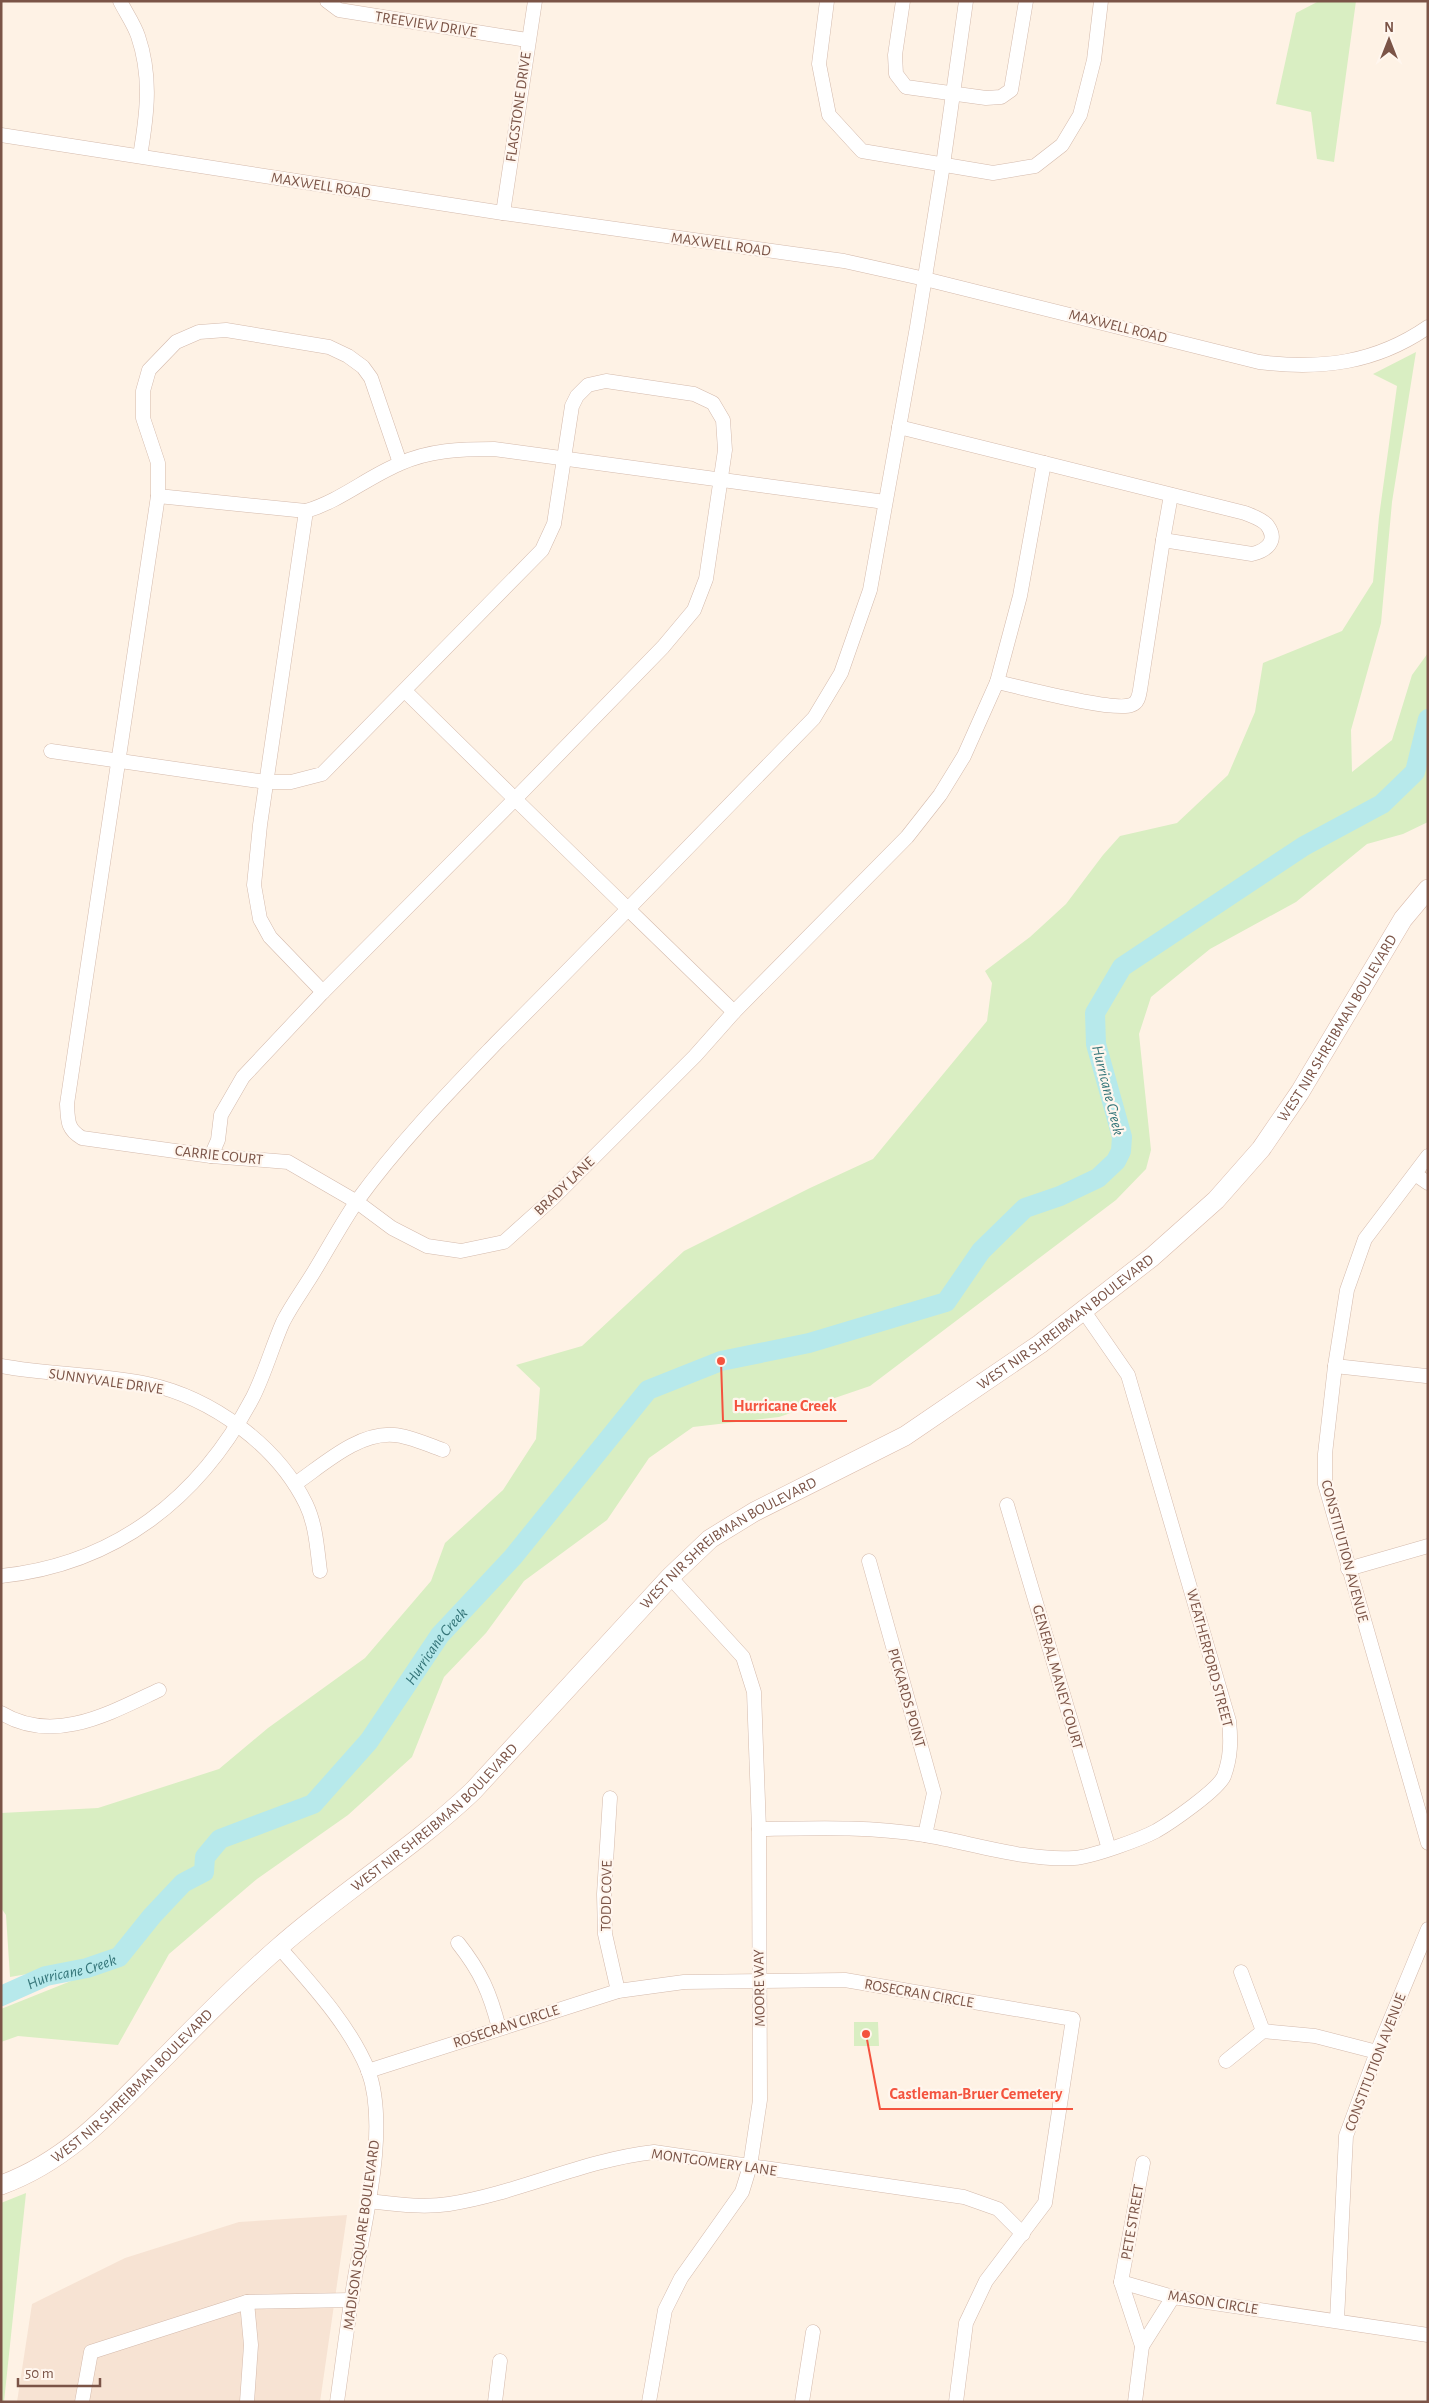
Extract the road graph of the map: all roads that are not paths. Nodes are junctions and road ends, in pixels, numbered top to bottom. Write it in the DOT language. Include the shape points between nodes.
graph roads {
  1 [pos="120,1"];
  2 [pos="327,1"];
  3 [pos="535,1"];
  4 [pos="828,1"];
  5 [pos="903,1"];
  6 [pos="966,1"];
  7 [pos="1026,1"];
  8 [pos="1101,1"];
  9 [pos="527,40"];
  10 [pos="953,95"];
  11 [pos="1,135"];
  12 [pos="140,156"];
  13 [pos="943,165"];
  14 [pos="503,213"];
  15 [pos="925,279"];
  16 [pos="1428,327"];
  17 [pos="899,427"];
  18 [pos="564,460"];
  19 [pos="400,463"];
  20 [pos="1044,463"];
  21 [pos="720,481"];
  22 [pos="1171,495"];
  23 [pos="158,496"];
  24 [pos="885,502"];
  25 [pos="306,511"];
  26 [pos="1163,540"];
  27 [pos="997,682"];
  28 [pos="405,691"];
  29 [pos="51,751"];
  30 [pos="118,762"];
  31 [pos="266,782"];
  32 [pos="515,798"];
  33 [pos="1428,889"];
  34 [pos="628,909"];
  35 [pos="323,992"];
  36 [pos="734,1012"];
  37 [pos="211,1156"];
  38 [pos="1428,1156"];
  39 [pos="1415,1174"];
  40 [pos="1428,1183"];
  41 [pos="357,1202"];
  42 [pos="1083,1310"];
  43 [pos="1,1366"];
  44 [pos="1335,1366"];
  45 [pos="1426,1376"];
  46 [pos="236,1426"];
  47 [pos="443,1450"];
  48 [pos="295,1484"];
  49 [pos="1008,1505"];
  50 [pos="1428,1546"];
  51 [pos="869,1561"];
  52 [pos="1348,1568"];
  53 [pos="320,1571"];
  54 [pos="1,1576"];
  55 [pos="670,1577"];
  56 [pos="159,1690"];
  57 [pos="1,1713"];
  58 [pos="610,1798"];
  59 [pos="1423,1810"];
  60 [pos="759,1829"];
  61 [pos="925,1835"];
  62 [pos="1428,1843"];
  63 [pos="1109,1849"];
  64 [pos="1428,1929"];
  65 [pos="458,1943"];
  66 [pos="279,1947"];
  67 [pos="1241,1972"];
  68 [pos="759,1982"];
  69 [pos="618,1992"];
  70 [pos="499,2028"];
  71 [pos="1264,2031"];
  72 [pos="1377,2052"];
  73 [pos="1226,2061"];
  74 [pos="368,2071"];
  75 [pos="1143,2163"];
  76 [pos="750,2166"];
  77 [pos="1,2186"];
  78 [pos="368,2201"];
  79 [pos="1023,2234"];
  80 [pos="1121,2282"];
  81 [pos="1173,2297"];
  82 [pos="352,2300"];
  83 [pos="247,2302"];
  84 [pos="1337,2320"];
  85 [pos="812,2332"];
  86 [pos="1428,2335"];
  87 [pos="1142,2346"];
  88 [pos="500,2361"];
  89 [pos="82,2402"];
  90 [pos="247,2402"];
  91 [pos="337,2402"];
  92 [pos="495,2402"];
  93 [pos="649,2402"];
  94 [pos="802,2402"];
  95 [pos="956,2402"];
  96 [pos="1136,2402"];
  1 -- 12 [label="street" via="138,35 147,74 148,108"];
  2 -- 9 [label="street, TREEVIEW DRIVE" via="339,10"];
  3 -- 9 [label="street, FLAGSTONE DRIVE"];
  4 -- 13 [label="street" via="819,64 829,115 862,151"];
  5 -- 10 [label="street" via="895,55 896,74 906,87"];
  6 -- 10 [label="street"];
  7 -- 10 [label="street" via="1011,90 1002,97"];
  8 -- 13 [label="street" via="1094,60 1080,115 1062,145 1035,166 993,173"];
  9 -- 14 [label="street, FLAGSTONE DRIVE"];
  10 -- 13 [label="street"];
  11 -- 12 [label="street, MAXWELL ROAD"];
  12 -- 14 [label="street, MAXWELL ROAD"];
  13 -- 15 [label="street"];
  14 -- 15 [label="street, MAXWELL ROAD" via="844,261"];
  15 -- 16 [label="street, MAXWELL ROAD" via="1259,362 1286,365 1313,366 1366,358 1409,340"];
  15 -- 17 [label="street"];
  17 -- 20 [label="street"];
  17 -- 24 [label="street"];
  18 -- 19 [label="street" via="494,449 454,448"];
  18 -- 21 [label="street"];
  18 -- 21 [label="street" via="572,406 577,396 588,385 606,381 694,394 713,403 723,420 725,450"];
  18 -- 28 [label="street" via="554,524 542,550"];
  19 -- 23 [label="street" via="371,378 348,356 329,347 226,330 199,332 176,342 158,358 149,370 143,391 143,418 158,463"];
  19 -- 25 [label="street" via="327,504"];
  20 -- 22 [label="street"];
  20 -- 27 [label="street, BRADY LANE" via="1020,596"];
  21 -- 24 [label="street"];
  21 -- 32 [label="street" via="706,579 694,610 663,647"];
  22 -- 26 [label="street"];
  22 -- 26 [label="street" via="1259,519 1267,524 1271,543 1264,551 1252,554"];
  23 -- 25 [label="street"];
  23 -- 30 [label="street"];
  24 -- 34 [label="street" via="870,590 842,674 814,718"];
  25 -- 31 [label="street"];
  26 -- 27 [label="street" via="1137,701 1131,705 1107,706"];
  27 -- 36 [label="street, BRADY LANE" via="964,756 940,795 907,837"];
  28 -- 31 [label="street" via="322,774 291,782"];
  28 -- 32 [label="street"];
  29 -- 30 [label="street"];
  30 -- 31 [label="street"];
  30 -- 37 [label="street, CARRIE COURT" via="67,1104 68,1123 72,1132 82,1138"];
  31 -- 35 [label="street" via="254,885 260,919 282,951"];
  32 -- 34 [label="street"];
  32 -- 35 [label="street"];
  33 -- 42 [label="main road, WEST NIR SHREIBMAN BOULEVARD" via="1403,919 1300,1092 1261,1149 1216,1200 1152,1257"];
  34 -- 36 [label="street"];
  34 -- 41 [label="street" via="432,1109"];
  35 -- 37 [label="street" via="243,1077 221,1115 218,1140"];
  36 -- 41 [label="street, BRADY LANE" via="695,1056 559,1192 504,1242 461,1252 427,1246 392,1228"];
  37 -- 41 [label="street, CARRIE COURT" via="288,1162"];
  38 -- 39 [label="street, CONSTITUTION AVENUE"];
  39 -- 40 [label="street"];
  39 -- 44 [label="street, CONSTITUTION AVENUE" via="1365,1239 1347,1290"];
  41 -- 46 [label="street" via="283,1322 260,1383"];
  42 -- 55 [label="main road, WEST NIR SHREIBMAN BOULEVARD" via="1040,1344 904,1436 754,1512 710,1539"];
  42 -- 63 [label="street, WEATHERFORD STREET" via="1128,1375 1229,1720 1231,1747 1223,1778 1204,1797 1156,1831"];
  43 -- 46 [label="street, SUNNYVALE DRIVE" via="148,1384 203,1404"];
  44 -- 45 [label="street"];
  44 -- 52 [label="street, CONSTITUTION AVENUE" via="1325,1454 1325,1484"];
  46 -- 48 [label="street, SUNNYVALE DRIVE" via="267,1452"];
  46 -- 54 [label="street" via="195,1480 147,1524 90,1555 55,1567"];
  47 -- 48 [label="street" via="396,1435 374,1435"];
  48 -- 53 [label="street, SUNNYVALE DRIVE" via="315,1528"];
  49 -- 63 [label="street, GENERAL MANEY COURT"];
  50 -- 52 [label="street"];
  51 -- 61 [label="street, PICKARDS POINT" via="934,1793"];
  52 -- 59 [label="street, CONSTITUTION AVENUE"];
  55 -- 60 [label="street, MOORE WAY" via="744,1656 754,1692"];
  55 -- 66 [label="main road, WEST NIR SHREIBMAN BOULEVARD" via="453,1810"];
  56 -- 57 [label="street" via="90,1721 67,1726 42,1726"];
  58 -- 69 [label="street, TODD COVE" via="605,1934"];
  59 -- 62 [label="street, CONSTITUTION AVENUE"];
  60 -- 61 [label="street, WEATHERFORD STREET" via="854,1827"];
  60 -- 68 [label="street, MOORE WAY"];
  61 -- 63 [label="street, WEATHERFORD STREET" via="1018,1854 1065,1858"];
  64 -- 72 [label="street, CONSTITUTION AVENUE"];
  65 -- 70 [label="street" via="476,1966 490,1993"];
  66 -- 74 [label="street, MADISON SQUARE BOULEVARD" via="345,2029"];
  66 -- 77 [label="main road, WEST NIR SHREIBMAN BOULEVARD" via="102,2121 64,2154"];
  67 -- 71 [label="street"];
  68 -- 69 [label="street, ROSECRAN CIRCLE" via="684,1982"];
  68 -- 76 [label="street, MOORE WAY" via="760,2100"];
  68 -- 79 [label="street, ROSECRAN CIRCLE" via="845,1980 1073,2019 1045,2203"];
  69 -- 70 [label="street, ROSECRAN CIRCLE"];
  70 -- 74 [label="street, ROSECRAN CIRCLE"];
  71 -- 72 [label="street" via="1316,2036"];
  71 -- 73 [label="street"];
  72 -- 84 [label="street, CONSTITUTION AVENUE" via="1346,2136"];
  74 -- 78 [label="street, MADISON SQUARE BOULEVARD" via="376,2129"];
  75 -- 80 [label="street, PETE STREET"];
  76 -- 78 [label="street, MONTGOMERY LANE" via="654,2152 622,2155 448,2204 407,2205"];
  76 -- 79 [label="street, MONTGOMERY LANE" via="964,2198 998,2209"];
  76 -- 93 [label="street, MOORE WAY" via="742,2192 681,2278 665,2310"];
  78 -- 82 [label="street, MADISON SQUARE BOULEVARD"];
  79 -- 95 [label="street, ROSECRAN CIRCLE" via="986,2281 966,2323"];
  80 -- 81 [label="street, MASON CIRCLE"];
  80 -- 87 [label="street"];
  81 -- 84 [label="street, MASON CIRCLE"];
  81 -- 87 [label="street"];
  82 -- 83 [label="street"];
  82 -- 91 [label="street, MADISON SQUARE BOULEVARD"];
  83 -- 89 [label="street" via="91,2352"];
  83 -- 90 [label="street" via="251,2345"];
  84 -- 86 [label="street, MASON CIRCLE"];
  85 -- 94 [label="street"];
  87 -- 96 [label="street"];
  88 -- 92 [label="street"];
}
